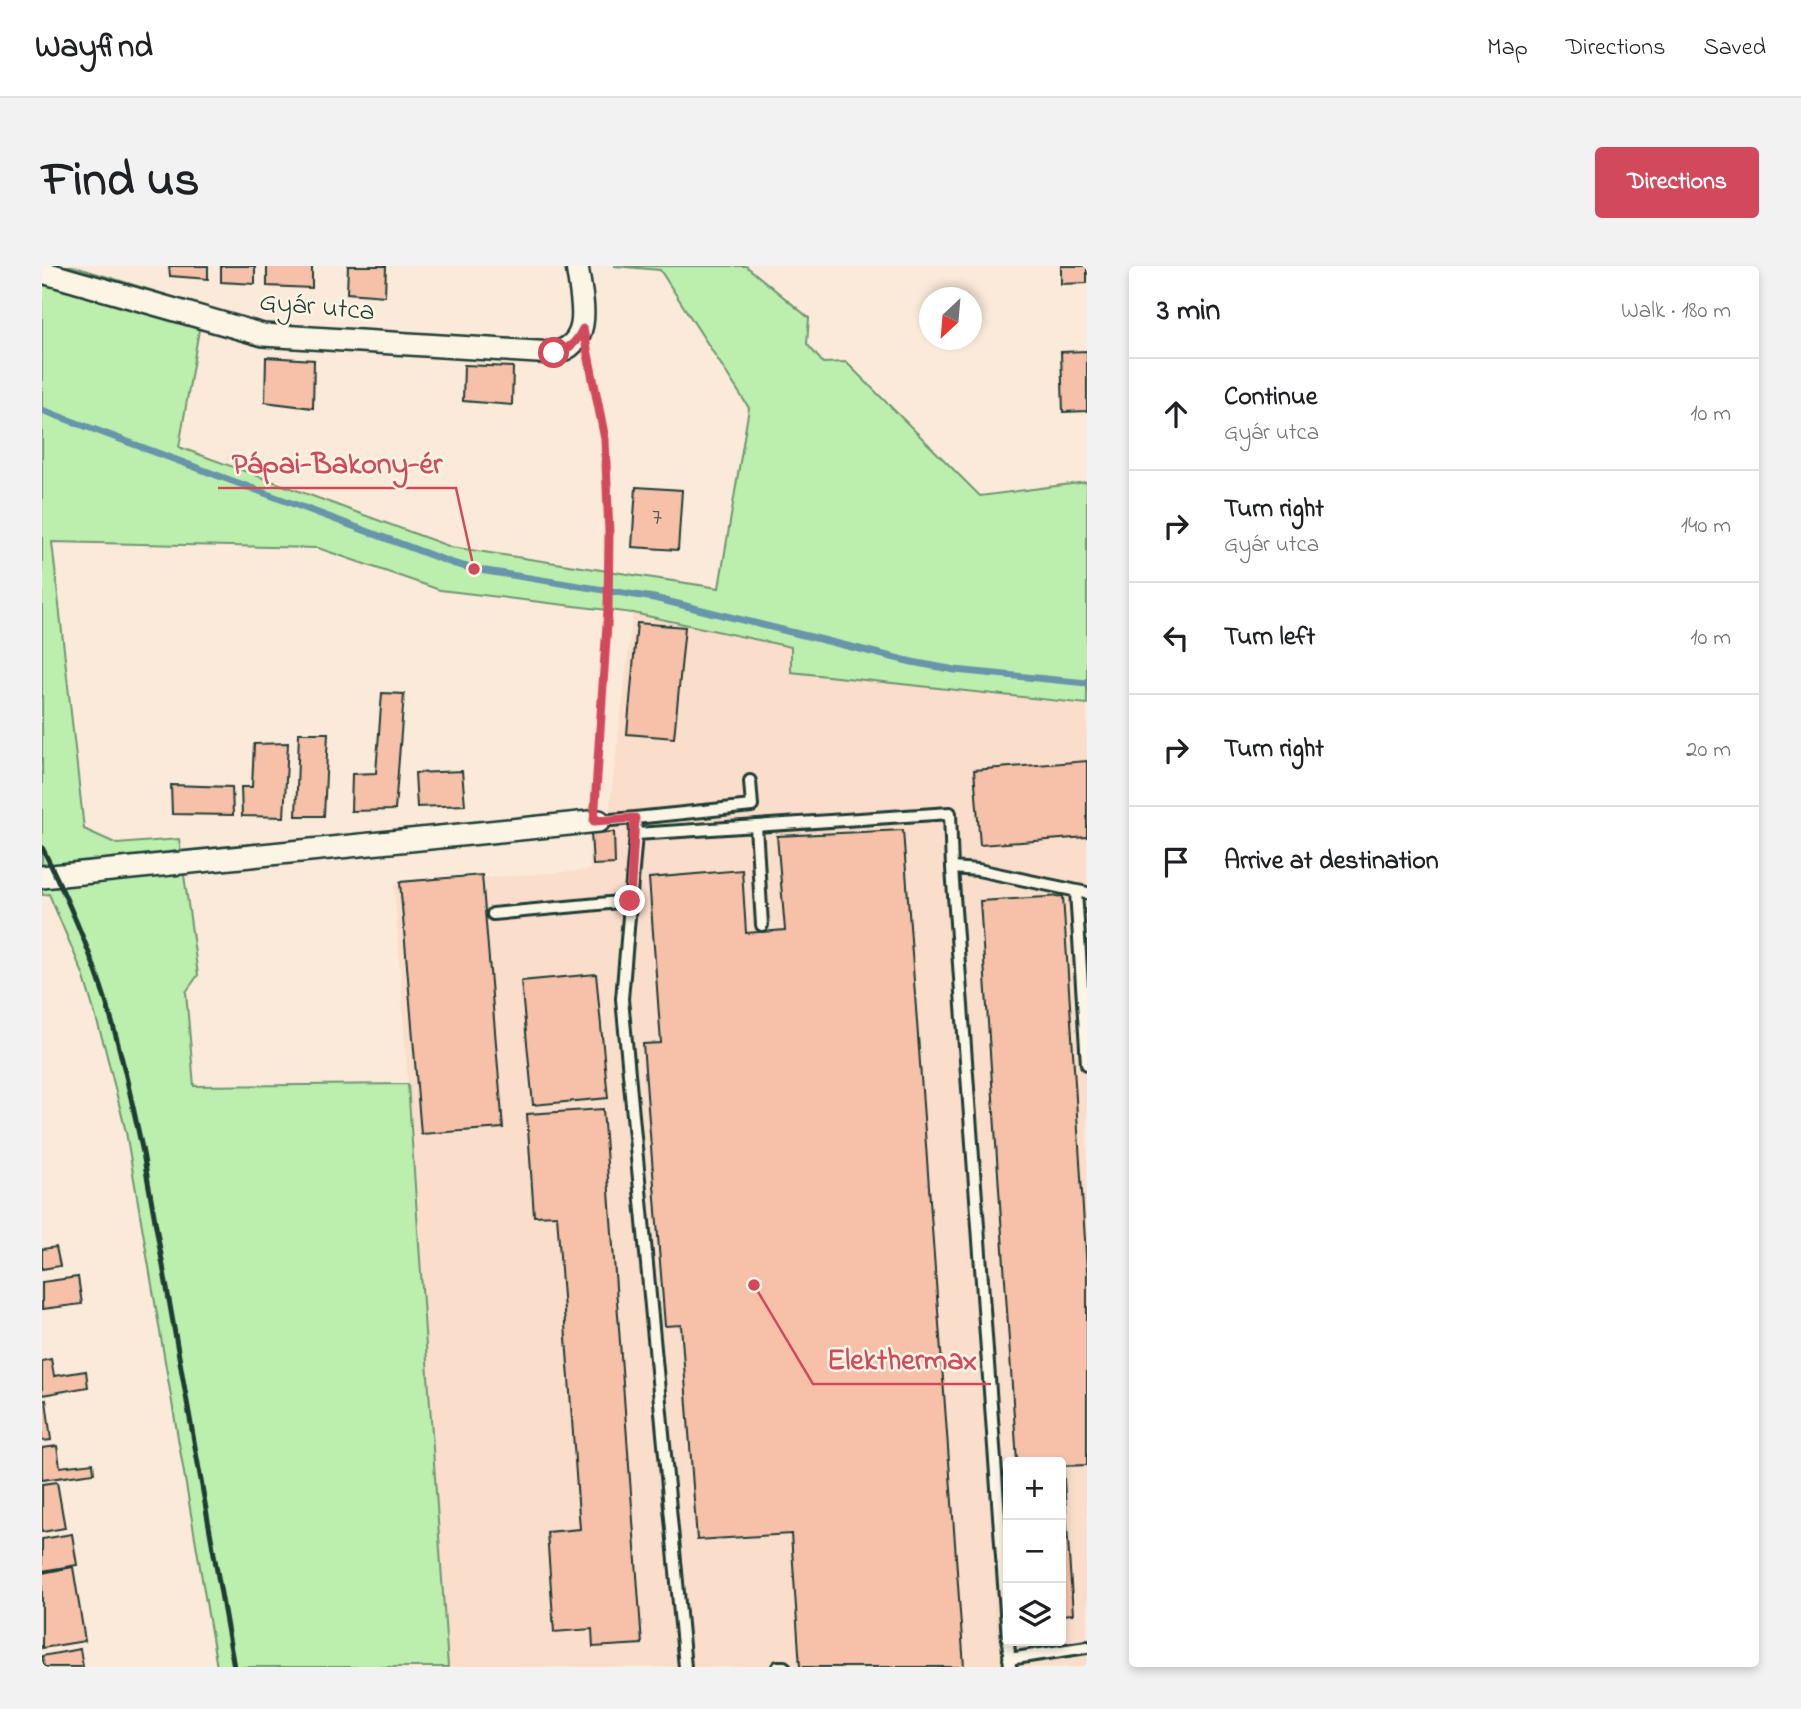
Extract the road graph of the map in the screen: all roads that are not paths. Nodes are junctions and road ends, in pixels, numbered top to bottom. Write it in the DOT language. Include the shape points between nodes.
graph roads {
  1 [pos="577,266"];
  2 [pos="42,272"];
  3 [pos="750,781"];
  4 [pos="635,818"];
  5 [pos="596,821"];
  6 [pos="756,825"];
  7 [pos="635,834"];
  8 [pos="952,868"];
  9 [pos="42,877"];
  10 [pos="1081,892"];
  11 [pos="630,901"];
  12 [pos="493,914"];
  13 [pos="762,925"];
  14 [pos="1087,1064"];
  15 [pos="1087,1647"];
  16 [pos="1009,1663"];
  17 [pos="685,1667"];
  18 [pos="778,1667"];
  19 [pos="784,1667"];
  1 -- 2 [label="street, Gyár utca" via="583,329 577,341 554,353 263,335"];
  3 -- 4 [label="lane" via="752,806"];
  4 -- 5 [label="lane"];
  4 -- 7 [label="lane"];
  5 -- 9 [label="street"];
  6 -- 7 [label="lane"];
  6 -- 8 [label="lane" via="950,813"];
  6 -- 13 [label="lane"];
  7 -- 11 [label="lane"];
  8 -- 10 [label="lane"];
  8 -- 16 [label="lane"];
  10 -- 14 [label="lane"];
  11 -- 12 [label="lane"];
  11 -- 17 [label="lane" via="622,999"];
  15 -- 16 [label="lane"];
  18 -- 19 [label="lane"];
}
